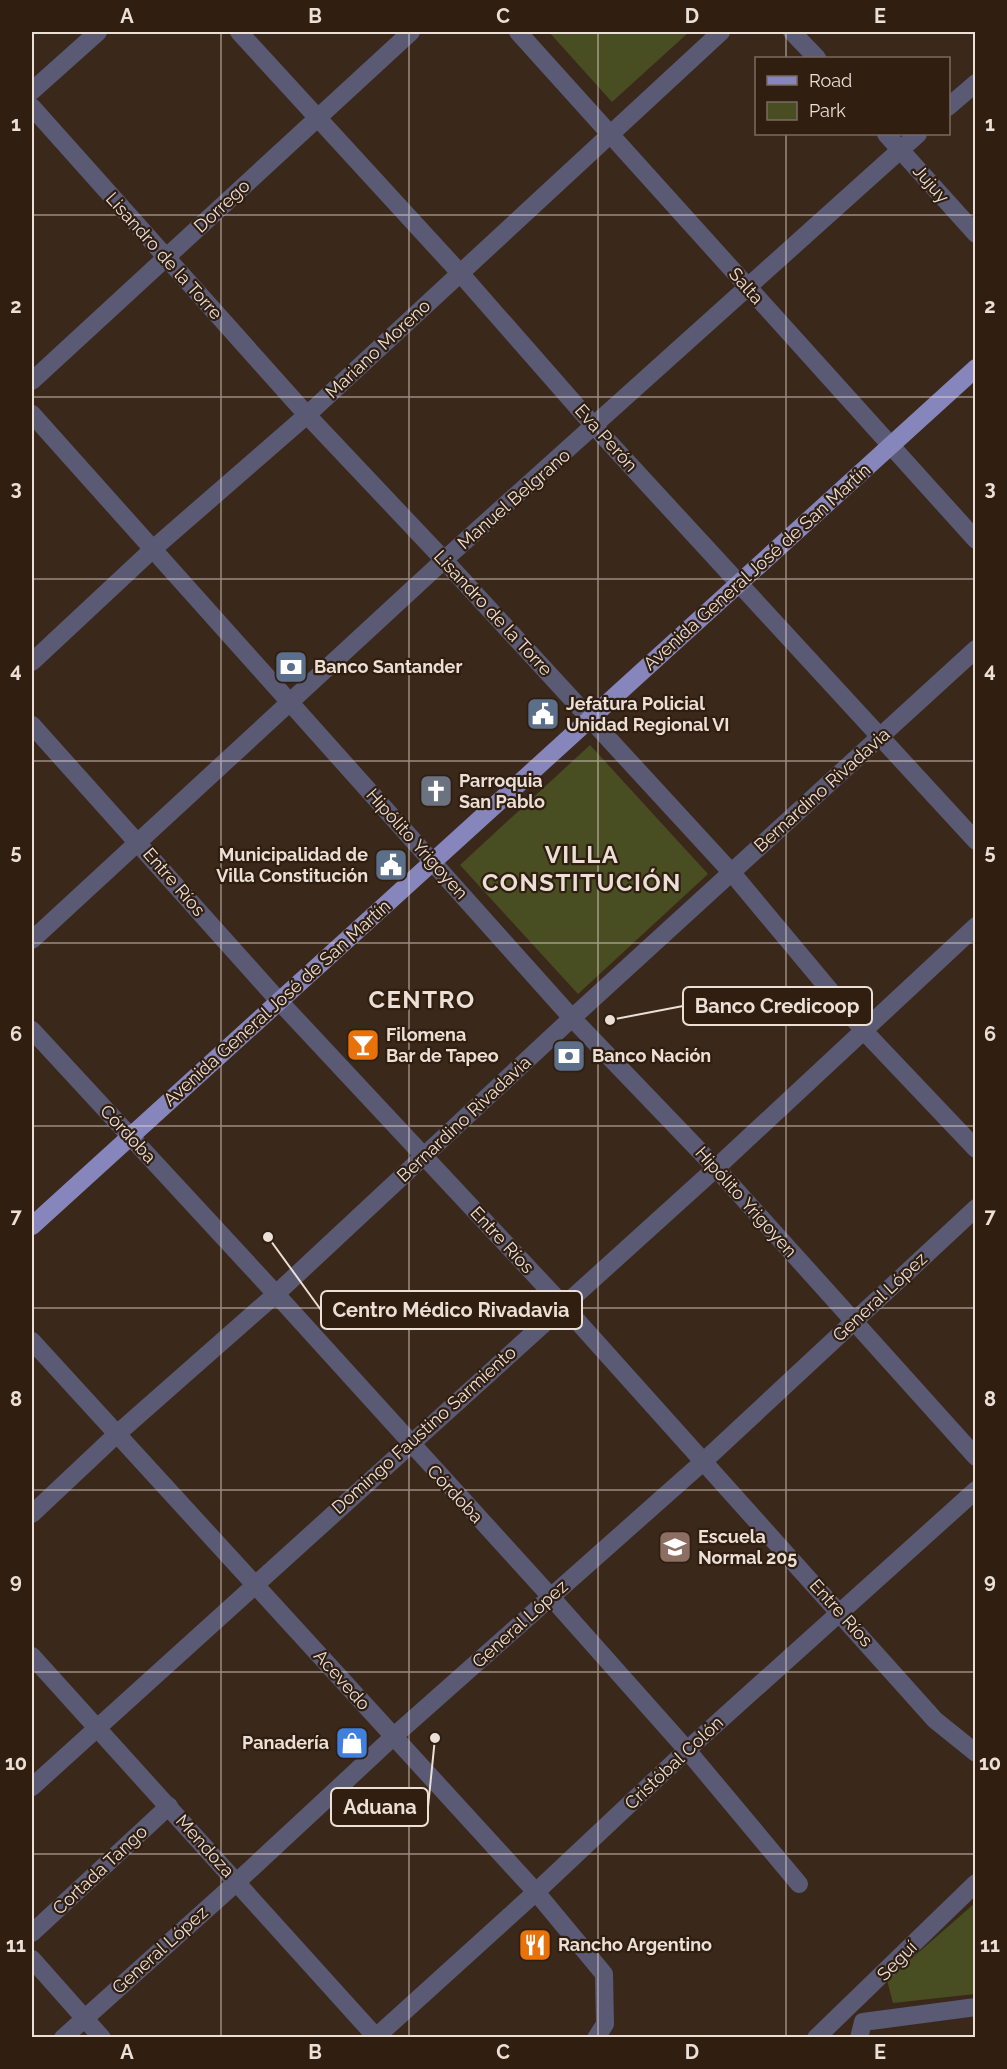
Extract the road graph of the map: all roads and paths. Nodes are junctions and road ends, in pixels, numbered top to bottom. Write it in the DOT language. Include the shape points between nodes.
graph roads {
  1 [pos="98,32"];
  2 [pos="239,32"];
  3 [pos="411,32"];
  4 [pos="518,32"];
  5 [pos="721,32"];
  6 [pos="792,32"];
  7 [pos="816,57"];
  8 [pos="975,82"];
  9 [pos="32,91"];
  10 [pos="950,105"];
  11 [pos="32,107"];
  12 [pos="317,119"];
  13 [pos="609,134"];
  14 [pos="887,135"];
  15 [pos="917,135"];
  16 [pos="901,149"];
  17 [pos="975,234"];
  18 [pos="165,258"];
  19 [pos="460,273"];
  20 [pos="747,289"];
  21 [pos="975,368"];
  22 [pos="32,381"];
  23 [pos="32,414"];
  24 [pos="307,415"];
  25 [pos="595,427"];
  26 [pos="892,445"];
  27 [pos="975,540"];
  28 [pos="153,549"];
  29 [pos="444,560"];
  30 [pos="740,583"];
  31 [pos="975,649"];
  32 [pos="32,662"];
  33 [pos="290,704"];
  34 [pos="589,717"];
  35 [pos="32,725"];
  36 [pos="879,738"];
  37 [pos="139,842"];
  38 [pos="975,842"];
  39 [pos="433,862"];
  40 [pos="732,873"];
  41 [pos="975,926"];
  42 [pos="32,940"];
  43 [pos="279,1000"];
  44 [pos="572,1018"];
  45 [pos="32,1030"];
  46 [pos="863,1030"];
  47 [pos="131,1137"];
  48 [pos="975,1149"];
  49 [pos="425,1156"];
  50 [pos="716,1168"];
  51 [pos="975,1208"];
  52 [pos="32,1226"];
  53 [pos="276,1294"];
  54 [pos="562,1304"];
  55 [pos="853,1321"];
  56 [pos="32,1341"];
  57 [pos="117,1434"];
  58 [pos="410,1444"];
  59 [pos="975,1457"];
  60 [pos="704,1461"];
  61 [pos="975,1490"];
  62 [pos="32,1514"];
  63 [pos="255,1584"];
  64 [pos="551,1597"];
  65 [pos="840,1612"];
  66 [pos="32,1656"];
  67 [pos="97,1727"];
  68 [pos="393,1737"];
  69 [pos="687,1749"];
  70 [pos="975,1753"];
  71 [pos="32,1787"];
  72 [pos="169,1806"];
  73 [pos="238,1881"];
  74 [pos="975,1883"];
  75 [pos="799,1884"];
  76 [pos="536,1892"];
  77 [pos="32,1933"];
  78 [pos="32,1959"];
  79 [pos="873,1984"];
  80 [pos="975,2007"];
  81 [pos="84,2017"];
  82 [pos="877,2020"];
  83 [pos="63,2037"];
  84 [pos="102,2037"];
  85 [pos="376,2037"];
  86 [pos="596,2037"];
  87 [pos="816,2037"];
  88 [pos="859,2037"];
  1 -- 9 [label="street"];
  2 -- 12 [label="street, Eva Perón"];
  3 -- 12 [label="street, Dorrego"];
  4 -- 13 [label="street, Salta"];
  5 -- 13 [label="street, Mariano Moreno"];
  6 -- 7 [label="street"];
  8 -- 10 [label="street"];
  11 -- 18 [label="street, Lisandro de la Torre"];
  12 -- 18 [label="street, Dorrego"];
  12 -- 19 [label="street, Eva Perón"];
  13 -- 19 [label="street, Mariano Moreno"];
  13 -- 20 [label="street, Salta"];
  14 -- 16 [label="street, Jujuy"];
  15 -- 16 [label="street, Manuel Belgrano"];
  16 -- 17 [label="street, Jujuy"];
  16 -- 20 [label="street, Manuel Belgrano"];
  18 -- 22 [label="street, Dorrego"];
  18 -- 24 [label="street, Lisandro de la Torre"];
  19 -- 24 [label="street, Mariano Moreno"];
  19 -- 25 [label="street, Eva Perón"];
  20 -- 25 [label="street, Manuel Belgrano"];
  20 -- 26 [label="street, Salta"];
  21 -- 26 [label="main road, Avenida General José de San Martín"];
  23 -- 28 [label="street, Hipólito Yrigoyen"];
  24 -- 28 [label="street, Mariano Moreno"];
  24 -- 29 [label="street, Lisandro de la Torre"];
  25 -- 29 [label="street, Manuel Belgrano"];
  25 -- 30 [label="street, Eva Perón"];
  26 -- 27 [label="street, Salta"];
  26 -- 30 [label="main road, Avenida General José de San Martín"];
  28 -- 32 [label="street, Mariano Moreno"];
  28 -- 33 [label="street, Hipólito Yrigoyen"];
  29 -- 33 [label="street, Manuel Belgrano"];
  29 -- 34 [label="street, Lisandro de la Torre"];
  30 -- 34 [label="main road, Avenida General José de San Martín"];
  30 -- 36 [label="street, Eva Perón"];
  31 -- 36 [label="street, Bernardino Rivadavia"];
  33 -- 37 [label="street, Manuel Belgrano"];
  33 -- 39 [label="street, Hipólito Yrigoyen"];
  34 -- 39 [label="main road, Avenida General José de San Martín"];
  34 -- 40 [label="street, Lisandro de la Torre"];
  35 -- 37 [label="street, Entre Ríos"];
  36 -- 38 [label="street, Eva Perón"];
  36 -- 40 [label="street, Bernardino Rivadavia"];
  37 -- 42 [label="street, Manuel Belgrano"];
  37 -- 43 [label="street, Entre Ríos"];
  39 -- 43 [label="main road, Avenida General José de San Martín"];
  39 -- 44 [label="street, Hipólito Yrigoyen"];
  40 -- 44 [label="street, Bernardino Rivadavia"];
  40 -- 46 [label="street, Lisandro de la Torre"];
  41 -- 46 [label="street, Domingo Faustino Sarmiento"];
  43 -- 47 [label="main road, Avenida General José de San Martín"];
  43 -- 49 [label="street, Entre Ríos"];
  44 -- 49 [label="street, Bernardino Rivadavia"];
  44 -- 50 [label="street, Hipólito Yrigoyen"];
  45 -- 47 [label="street, Córdoba"];
  46 -- 48 [label="street, Lisandro de la Torre"];
  46 -- 50 [label="street, Domingo Faustino Sarmiento"];
  47 -- 52 [label="main road, Avenida General José de San Martín"];
  47 -- 53 [label="street, Córdoba"];
  49 -- 53 [label="street, Bernardino Rivadavia"];
  49 -- 54 [label="street, Entre Ríos"];
  50 -- 54 [label="street, Domingo Faustino Sarmiento"];
  50 -- 55 [label="street, Hipólito Yrigoyen"];
  51 -- 55 [label="street, General López"];
  53 -- 57 [label="street, Bernardino Rivadavia"];
  53 -- 58 [label="street, Córdoba"];
  54 -- 58 [label="street, Domingo Faustino Sarmiento"];
  54 -- 60 [label="street, Entre Ríos"];
  55 -- 59 [label="street, Hipólito Yrigoyen"];
  55 -- 60 [label="street, General López"];
  56 -- 57 [label="street, Acevedo"];
  57 -- 62 [label="street, Bernardino Rivadavia"];
  57 -- 63 [label="street, Acevedo"];
  58 -- 63 [label="street, Domingo Faustino Sarmiento"];
  58 -- 64 [label="street, Córdoba"];
  60 -- 64 [label="street, General López"];
  60 -- 65 [label="street, Entre Ríos"];
  61 -- 65 [label="street, Cristóbal Colón"];
  63 -- 67 [label="street, Domingo Faustino Sarmiento"];
  63 -- 68 [label="street, Acevedo"];
  64 -- 68 [label="street, General López"];
  64 -- 69 [label="street, Córdoba"];
  65 -- 69 [label="street, Cristóbal Colón"];
  65 -- 70 [label="street, Entre Ríos" via="935,1720"];
  66 -- 67 [label="street, Mendoza"];
  67 -- 71 [label="street, Domingo Faustino Sarmiento"];
  67 -- 72 [label="street, Mendoza"];
  68 -- 73 [label="street, General López"];
  68 -- 76 [label="street, Acevedo"];
  69 -- 75 [label="street, Córdoba"];
  69 -- 76 [label="street, Cristóbal Colón"];
  72 -- 73 [label="street, Mendoza"];
  72 -- 77 [label="street, Cortada Tango"];
  73 -- 81 [label="street, General López"];
  73 -- 85 [label="street, Mendoza"];
  74 -- 79 [label="street, Seguí"];
  76 -- 85 [label="street, Cristóbal Colón"];
  76 -- 86 [label="street, Acevedo" via="604,1974 604,2024"];
  78 -- 81 [label="street"];
  79 -- 82 [label="street"];
  79 -- 87 [label="street, Seguí"];
  80 -- 82 [label="street"];
  81 -- 83 [label="street, General López"];
  81 -- 84 [label="street"];
  82 -- 88 [label="street" via="863,2022"];
}
